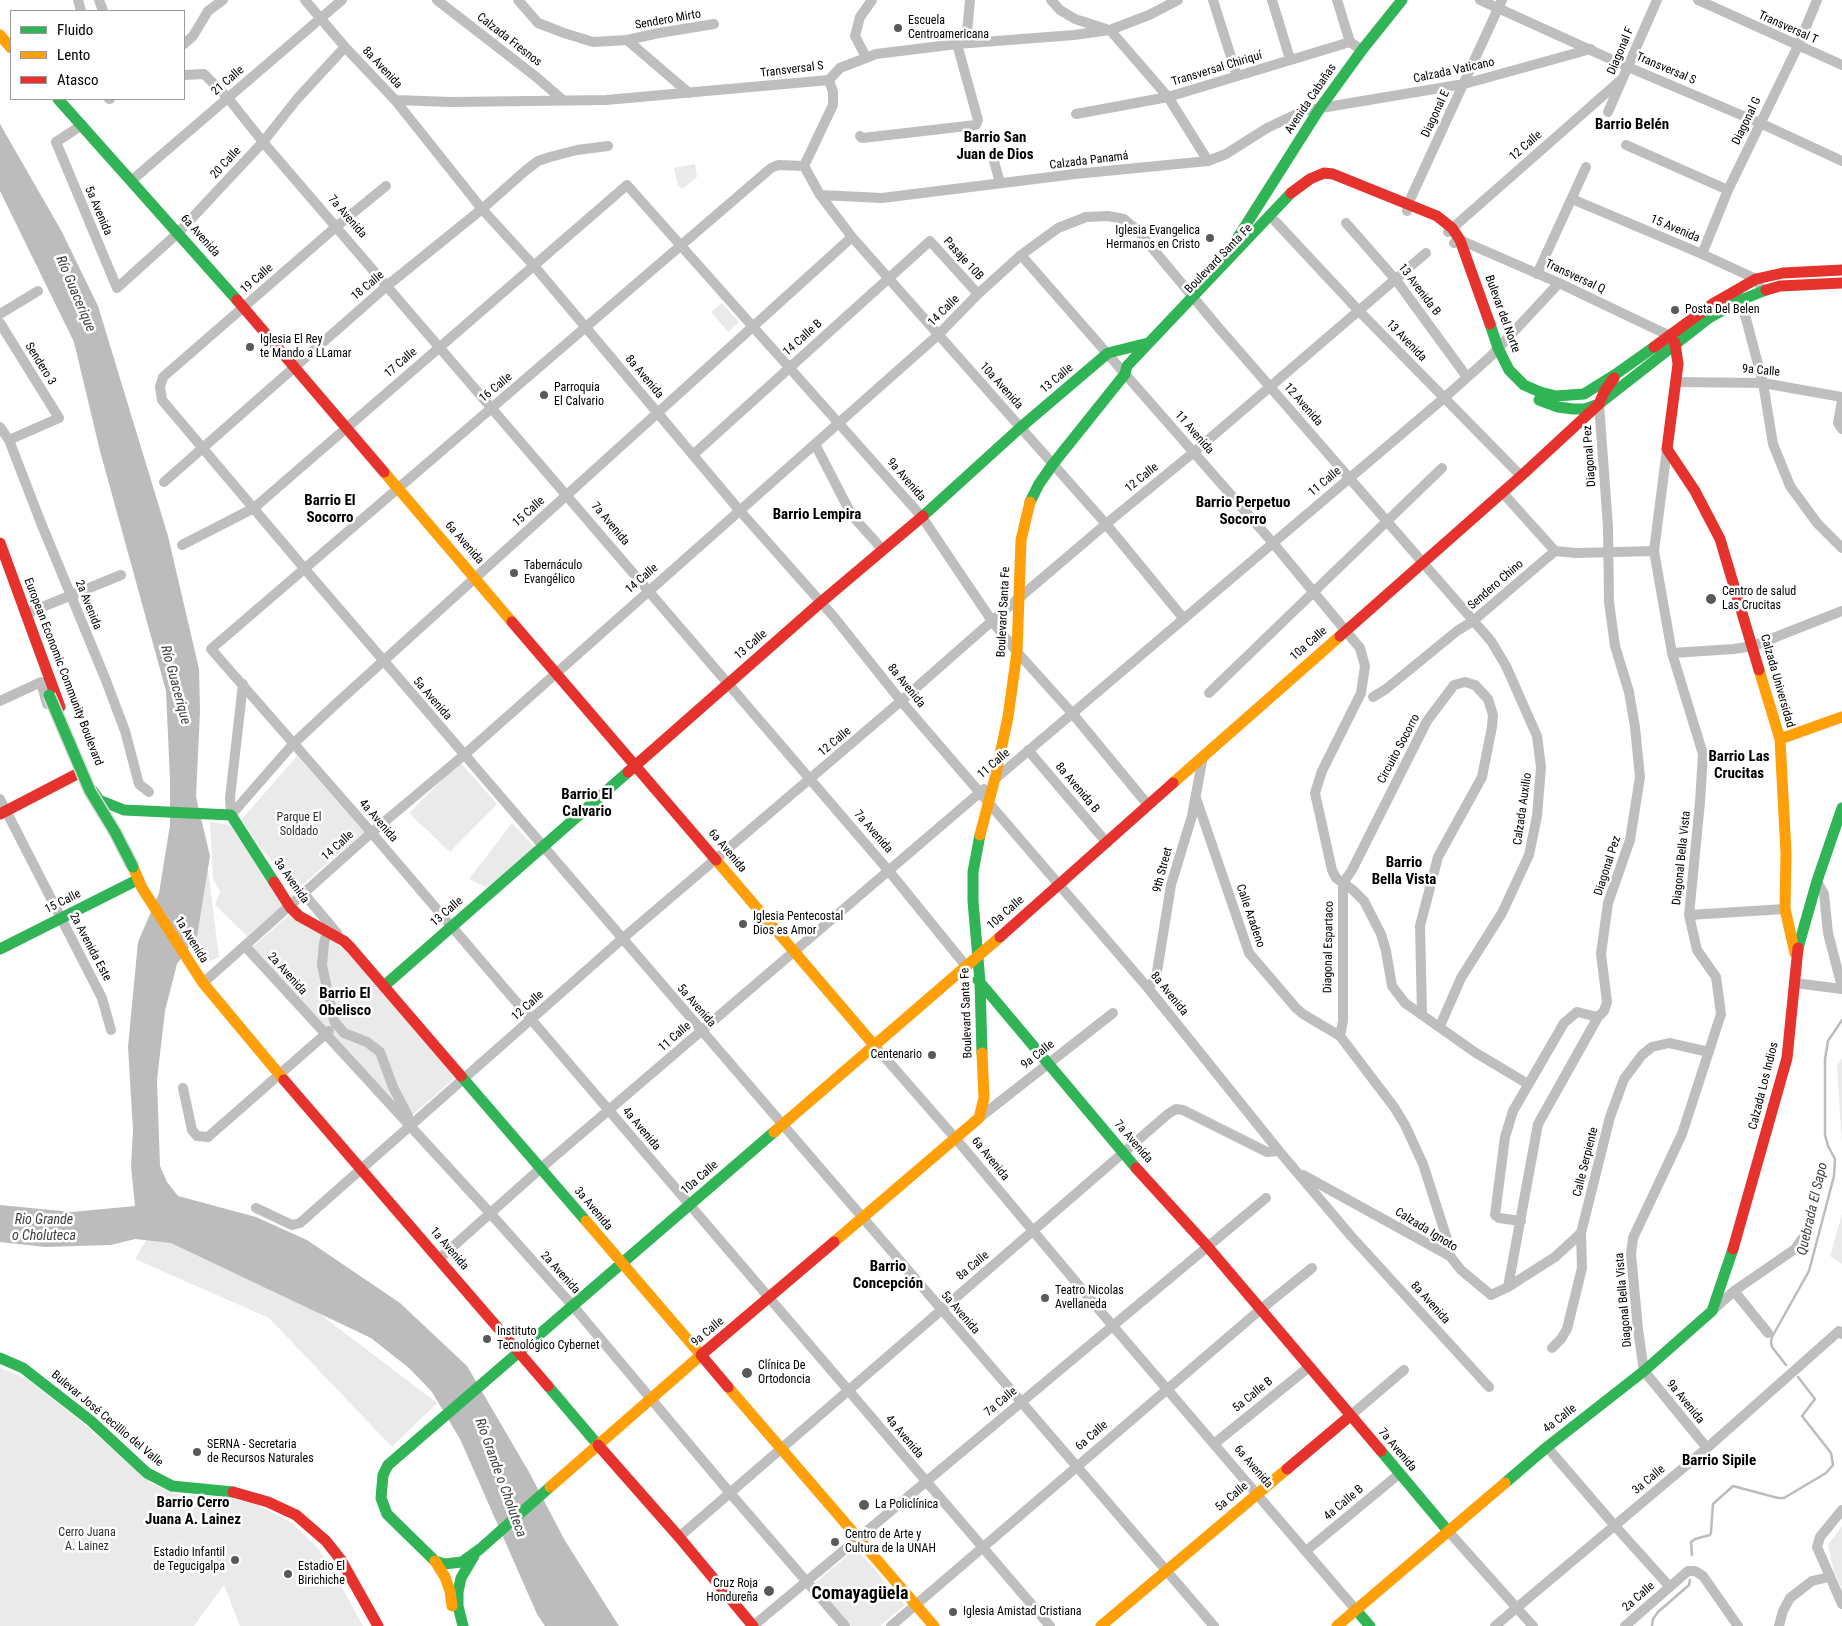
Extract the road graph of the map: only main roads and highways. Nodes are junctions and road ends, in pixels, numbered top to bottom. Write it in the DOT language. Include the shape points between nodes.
graph roads {
  1 [pos="1402,0"];
  2 [pos="0,35"];
  3 [pos="10,47"];
  4 [pos="59,100"];
  5 [pos="1313,182"];
  6 [pos="1250,218"];
  7 [pos="1235,251"];
  8 [pos="1229,268"];
  9 [pos="1842,270"];
  10 [pos="1211,277"];
  11 [pos="1842,283"];
  12 [pos="1737,295"];
  13 [pos="1195,299"];
  14 [pos="1702,323"];
  15 [pos="1672,339"];
  16 [pos="1148,343"];
  17 [pos="1495,352"];
  18 [pos="1678,364"];
  19 [pos="1124,374"];
  20 [pos="1616,374"];
  21 [pos="1599,404"];
  22 [pos="0,543"];
  23 [pos="0,568"];
  24 [pos="41,682"];
  25 [pos="1842,717"];
  26 [pos="1780,740"];
  27 [pos="635,765"];
  28 [pos="111,805"];
  29 [pos="1842,808"];
  30 [pos="3,812"];
  31 [pos="140,884"];
  32 [pos="0,949"];
  33 [pos="1796,954"];
  34 [pos="978,956"];
  35 [pos="966,966"];
  36 [pos="980,982"];
  37 [pos="384,986"];
  38 [pos="874,1045"];
  39 [pos="956,1139"];
  40 [pos="622,1264"];
  41 [pos="1712,1311"];
  42 [pos="520,1352"];
  43 [pos="701,1355"];
  44 [pos="0,1358"];
  45 [pos="1350,1416"];
  46 [pos="598,1445"];
  47 [pos="1448,1531"];
  48 [pos="483,1546"];
  49 [pos="435,1561"];
  50 [pos="1356,1610"];
  51 [pos="378,1626"];
  52 [pos="457,1626"];
  53 [pos="463,1626"];
  54 [pos="753,1626"];
  55 [pos="934,1626"];
  56 [pos="1101,1626"];
  57 [pos="1338,1626"];
  58 [pos="1370,1626"];
  1 -- 6 [label="main road, Avenida Cabañas" via="1320,108"];
  2 -- 3 [label="main road"];
  4 -- 27 [label="main road, 6a Avenida" via="244,306"];
  5 -- 7 [label="main road, Boulevard Santa Fe" via="1285,198"];
  5 -- 8 [label="main road, Boulevard Santa Fe"];
  5 -- 17 [label="main road, Bulevar del Norte" via="1324,173 1333,174 1408,207 1437,216 1457,242"];
  6 -- 7 [label="main road, Avenida Cabañas"];
  6 -- 10 [label="main road, Avenida Cabañas"];
  7 -- 8 [label="main road, Avenida Cabañas"];
  7 -- 10 [label="main road, Boulevard Santa Fe"];
  8 -- 13 [label="main road, Boulevard Santa Fe"];
  9 -- 12 [label="main road, Bulevar del Norte" via="1783,273 1756,279"];
  10 -- 13 [label="main road, Boulevard Santa Fe"];
  11 -- 12 [label="main road, Bulevar del Norte" via="1780,286"];
  12 -- 14 [label="main road, Bulevar del Norte"];
  12 -- 15 [label="main road, Bulevar del Norte"];
  13 -- 16 [label="main road, Boulevard Santa Fe"];
  13 -- 19 [label="main road, Boulevard Santa Fe" via="1132,370"];
  14 -- 15 [label="main road, Bulevar del Norte"];
  14 -- 18 [label="main road"];
  15 -- 18 [label="main road"];
  15 -- 20 [label="main road, Bulevar del Norte"];
  15 -- 21 [label="main road, Bulevar del Norte"];
  16 -- 19 [label="main road, Boulevard Santa Fe" via="1127,366"];
  16 -- 27 [label="main road, 13 Calle" via="1108,353"];
  17 -- 20 [label="main road, Bulevar del Norte" via="1524,385 1556,396 1584,394"];
  17 -- 21 [label="main road, Bulevar del Norte" via="1503,374 1528,395 1546,403 1573,408 1585,409"];
  18 -- 26 [label="main road, Calzada Universidad" via="1667,449 1696,491 1720,539"];
  19 -- 34 [label="main road, Boulevard Santa Fe" via="1039,484 1024,523 1017,652 1008,717 973,872"];
  20 -- 21 [label="main road, 10a Calle"];
  21 -- 34 [label="main road, 10a Calle"];
  22 -- 28 [label="main road, European Economic Community Boulevard" via="82,761 89,777"];
  23 -- 24 [label="main road, European Economic Community Boulevard"];
  24 -- 31 [label="main road, 1a Avenida, bridge" via="90,790"];
  25 -- 26 [label="main road"];
  26 -- 33 [label="main road, Calzada Universidad" via="1786,909"];
  27 -- 37 [label="main road, 13 Calle"];
  27 -- 38 [label="main road, 6a Avenida"];
  28 -- 30 [label="main road" via="99,800 85,777 77,774"];
  28 -- 37 [label="main road, 3a Avenida" via="132,811 231,815 290,907 299,916 330,929"];
  29 -- 33 [label="main road, Calzada Los Indios"];
  31 -- 32 [label="main road, 15 Calle"];
  31 -- 42 [label="main road, 1a Avenida" via="200,979 279,1075"];
  33 -- 41 [label="main road, Calzada Los Indios" via="1787,1058 1725,1276"];
  34 -- 35 [label="main road, 10a Calle"];
  34 -- 36 [label="main road, Boulevard Santa Fe"];
  35 -- 36 [label="main road, 7a Avenida"];
  35 -- 38 [label="main road, 10a Calle"];
  36 -- 39 [label="main road, Boulevard Santa Fe" via="984,1098 980,1118"];
  36 -- 45 [label="main road, 7a Avenida"];
  37 -- 40 [label="main road, 3a Avenida"];
  38 -- 40 [label="main road, 10a Calle"];
  39 -- 43 [label="main road, 9a Calle"];
  40 -- 42 [label="main road, 10a Calle"];
  40 -- 43 [label="main road, 3a Avenida"];
  41 -- 47 [label="main road, 4a Calle" via="1644,1372 1546,1447"];
  42 -- 46 [label="main road, 1a Avenida"];
  42 -- 49 [label="main road, 10a Calle" via="397,1456 383,1475 381,1498 384,1508"];
  43 -- 46 [label="main road, 9a Calle"];
  43 -- 55 [label="main road, 3a Avenida"];
  44 -- 51 [label="main road, Bulevar José Cecillio del Valle" via="30,1373 91,1421 147,1473 172,1486 238,1492 296,1515 326,1541 341,1560"];
  45 -- 47 [label="main road, 7a Avenida"];
  45 -- 56 [label="main road, 5a Calle"];
  46 -- 48 [label="main road, 9a Calle"];
  46 -- 54 [label="main road, 1a Avenida"];
  47 -- 50 [label="main road, 4a Calle"];
  48 -- 49 [label="main road" via="462,1562 444,1564"];
  48 -- 53 [label="main road" via="461,1578 458,1606"];
  49 -- 52 [label="main road, 10a Calle" via="450,1591"];
  50 -- 57 [label="main road, 4a Calle"];
  50 -- 58 [label="main road, 6a Avenida"];
}
